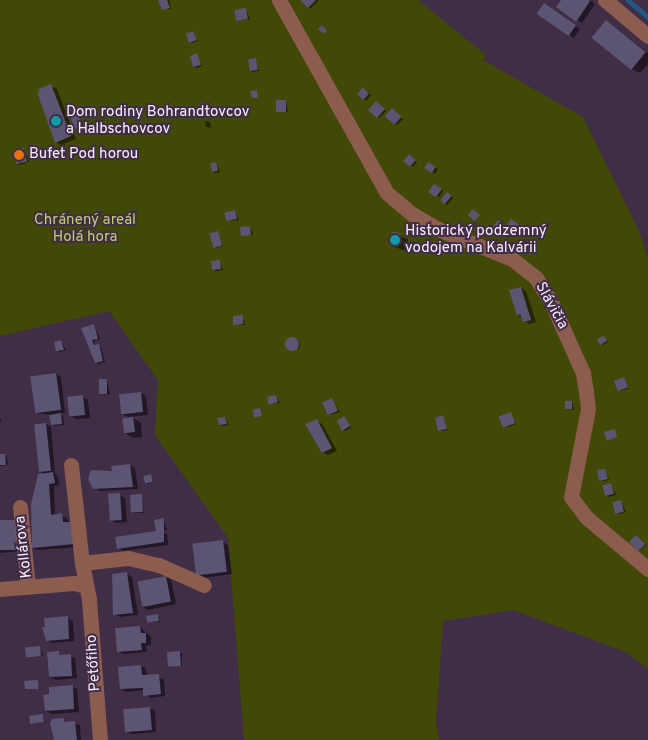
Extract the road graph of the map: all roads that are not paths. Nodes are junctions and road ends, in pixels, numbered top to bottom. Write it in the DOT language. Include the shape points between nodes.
graph roads {
  1 [pos="279,0"];
  2 [pos="605,0"];
  3 [pos="648,36"];
  4 [pos="70,466"];
  5 [pos="20,507"];
  6 [pos="82,563"];
  7 [pos="648,568"];
  8 [pos="204,585"];
  9 [pos="28,586"];
  10 [pos="85,586"];
  11 [pos="0,589"];
  12 [pos="100,740"];
  1 -- 7 [label="street, Slávičia" via="387,194 441,231 512,259 536,278 552,304 582,373 586,392 588,409 572,497 587,518"];
  2 -- 3 [label="street"];
  4 -- 6 [label="street, Petőfiho"];
  5 -- 9 [label="street, Kollárova"];
  6 -- 8 [label="street" via="128,558 159,564"];
  6 -- 10 [label="street, Petőfiho"];
  9 -- 10 [label="street, Kollárova" via="74,583"];
  9 -- 11 [label="street, Kollárova"];
  10 -- 12 [label="street, Petőfiho" via="89,599"];
}
